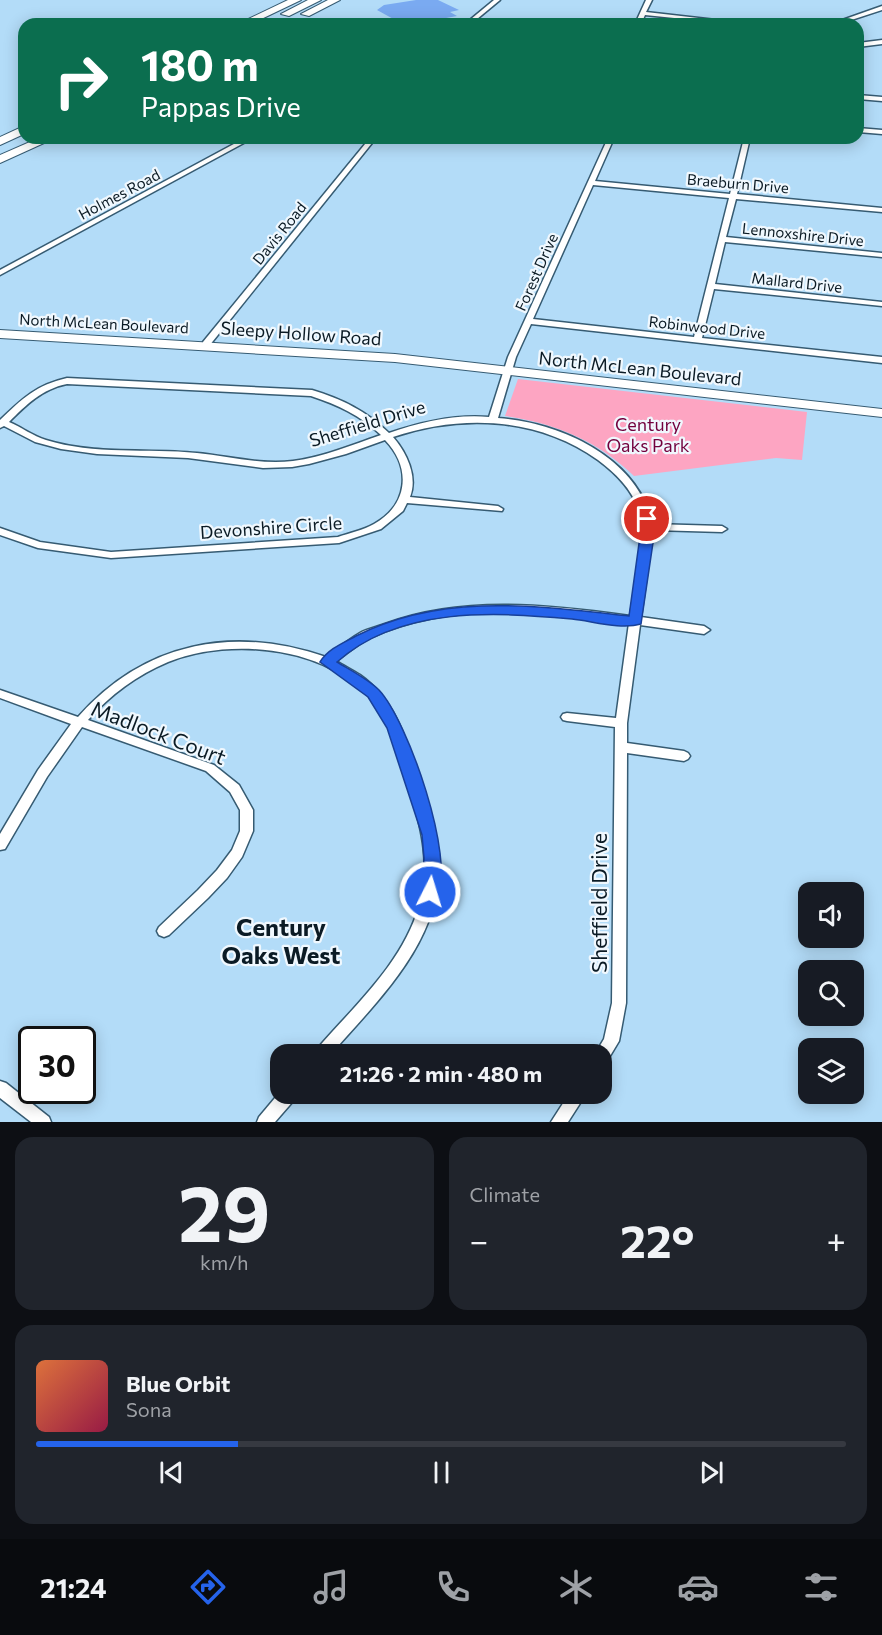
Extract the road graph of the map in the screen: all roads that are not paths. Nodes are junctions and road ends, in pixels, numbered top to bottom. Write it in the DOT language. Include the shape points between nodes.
graph roads {
  1 [pos="296,0"];
  2 [pos="316,0"];
  3 [pos="497,0"];
  4 [pos="649,0"];
  5 [pos="339,2"];
  6 [pos="882,8"];
  7 [pos="644,13"];
  8 [pos="256,18"];
  9 [pos="278,18"];
  10 [pos="299,18"];
  11 [pos="314,18"];
  12 [pos="475,18"];
  13 [pos="641,18"];
  14 [pos="691,18"];
  15 [pos="852,18"];
  16 [pos="882,42"];
  17 [pos="864,44"];
  18 [pos="864,98"];
  19 [pos="882,99"];
  20 [pos="864,130"];
  21 [pos="882,132"];
  22 [pos="18,133"];
  23 [pos="18,139"];
  24 [pos="0,141"];
  25 [pos="31,144"];
  26 [pos="34,144"];
  27 [pos="239,144"];
  28 [pos="368,144"];
  29 [pos="608,144"];
  30 [pos="745,144"];
  31 [pos="0,147"];
  32 [pos="0,159"];
  33 [pos="591,183"];
  34 [pos="731,196"];
  35 [pos="882,210"];
  36 [pos="722,239"];
  37 [pos="882,255"];
  38 [pos="0,273"];
  39 [pos="710,286"];
  40 [pos="882,304"];
  41 [pos="528,321"];
  42 [pos="0,334"];
  43 [pos="698,339"];
  44 [pos="206,345"];
  45 [pos="395,358"];
  46 [pos="882,360"];
  47 [pos="508,372"];
  48 [pos="882,413"];
  49 [pos="493,420"];
  50 [pos="1,424"];
  51 [pos="387,436"];
  52 [pos="407,500"];
  53 [pos="498,509"];
  54 [pos="648,527"];
  55 [pos="722,529"];
  56 [pos="0,531"];
  57 [pos="636,621"];
  58 [pos="704,630"];
  59 [pos="327,662"];
  60 [pos="0,694"];
  61 [pos="567,717"];
  62 [pos="80,722"];
  63 [pos="621,723"];
  64 [pos="620,747"];
  65 [pos="684,756"];
  66 [pos="0,845"];
  67 [pos="164,931"];
  68 [pos="330,1044"];
  69 [pos="609,1044"];
  70 [pos="0,1088"];
  71 [pos="280,1104"];
  72 [pos="571,1104"];
  73 [pos="43,1122"];
  74 [pos="265,1122"];
  75 [pos="559,1122"];
  1 -- 8 [label="highway"];
  2 -- 9 [label="highway"];
  3 -- 12 [label="street"];
  4 -- 7 [label="street"];
  5 -- 10 [label="highway"];
  5 -- 11 [label="highway"];
  6 -- 15 [label="street"];
  7 -- 13 [label="street"];
  7 -- 14 [label="street"];
  16 -- 17 [label="street"];
  18 -- 19 [label="street"];
  20 -- 21 [label="street"];
  22 -- 24 [label="highway"];
  23 -- 31 [label="highway"];
  25 -- 32 [label="highway"];
  26 -- 32 [label="highway"];
  27 -- 38 [label="street, Holmes Road"];
  28 -- 44 [label="street, Davis Road"];
  29 -- 33 [label="street, Forest Drive"];
  30 -- 34 [label="street"];
  33 -- 34 [label="street, Braeburn Drive"];
  33 -- 41 [label="street, Forest Drive"];
  34 -- 35 [label="street, Braeburn Drive"];
  34 -- 36 [label="street"];
  36 -- 37 [label="street, Lennoxshire Drive"];
  36 -- 39 [label="street"];
  39 -- 40 [label="street, Mallard Drive"];
  39 -- 43 [label="street"];
  41 -- 43 [label="street, Robinwood Drive"];
  41 -- 47 [label="street, Forest Drive"];
  42 -- 44 [label="main road, North McLean Boulevard"];
  43 -- 46 [label="street, Robinwood Drive"];
  44 -- 45 [label="main road, Sleepy Hollow Road"];
  45 -- 47 [label="main road, North McLean Boulevard"];
  47 -- 48 [label="main road, North McLean Boulevard"];
  47 -- 49 [label="street, Forest Drive"];
  49 -- 51 [label="street, Sheffield Drive" via="443,421"];
  49 -- 54 [label="street, Sheffield Drive" via="552,432 597,454 630,484 643,507"];
  50 -- 51 [label="street, Sheffield Drive" via="36,439 71,447 265,464 316,459"];
  50 -- 51 [label="street" via="47,385 85,380 312,393 357,410"];
  51 -- 52 [label="street" via="405,463"];
  52 -- 53 [label="street"];
  52 -- 56 [label="street, Devonshire Circle" via="385,524 339,540 111,555 38,545"];
  54 -- 55 [label="street"];
  54 -- 57 [label="street, Sheffield Drive"];
  57 -- 58 [label="street"];
  57 -- 59 [label="street" via="511,609 449,611 376,632"];
  57 -- 63 [label="street, Sheffield Drive"];
  59 -- 62 [label="street" via="301,653 253,646 208,648 174,655 127,678"];
  59 -- 68 [label="street" via="373,693 390,716 426,821 433,858 430,892 411,943"];
  60 -- 62 [label="street, Madlock Court"];
  61 -- 63 [label="street"];
  62 -- 66 [label="street"];
  62 -- 67 [label="street, Madlock Court" via="210,768 229,780 243,796 248,816 243,842 234,860"];
  63 -- 64 [label="street, Sheffield Drive"];
  64 -- 65 [label="street"];
  64 -- 69 [label="street, Sheffield Drive" via="619,1003"];
  70 -- 73 [label="street"];
  71 -- 74 [label="street"];
  72 -- 75 [label="street"];
}
